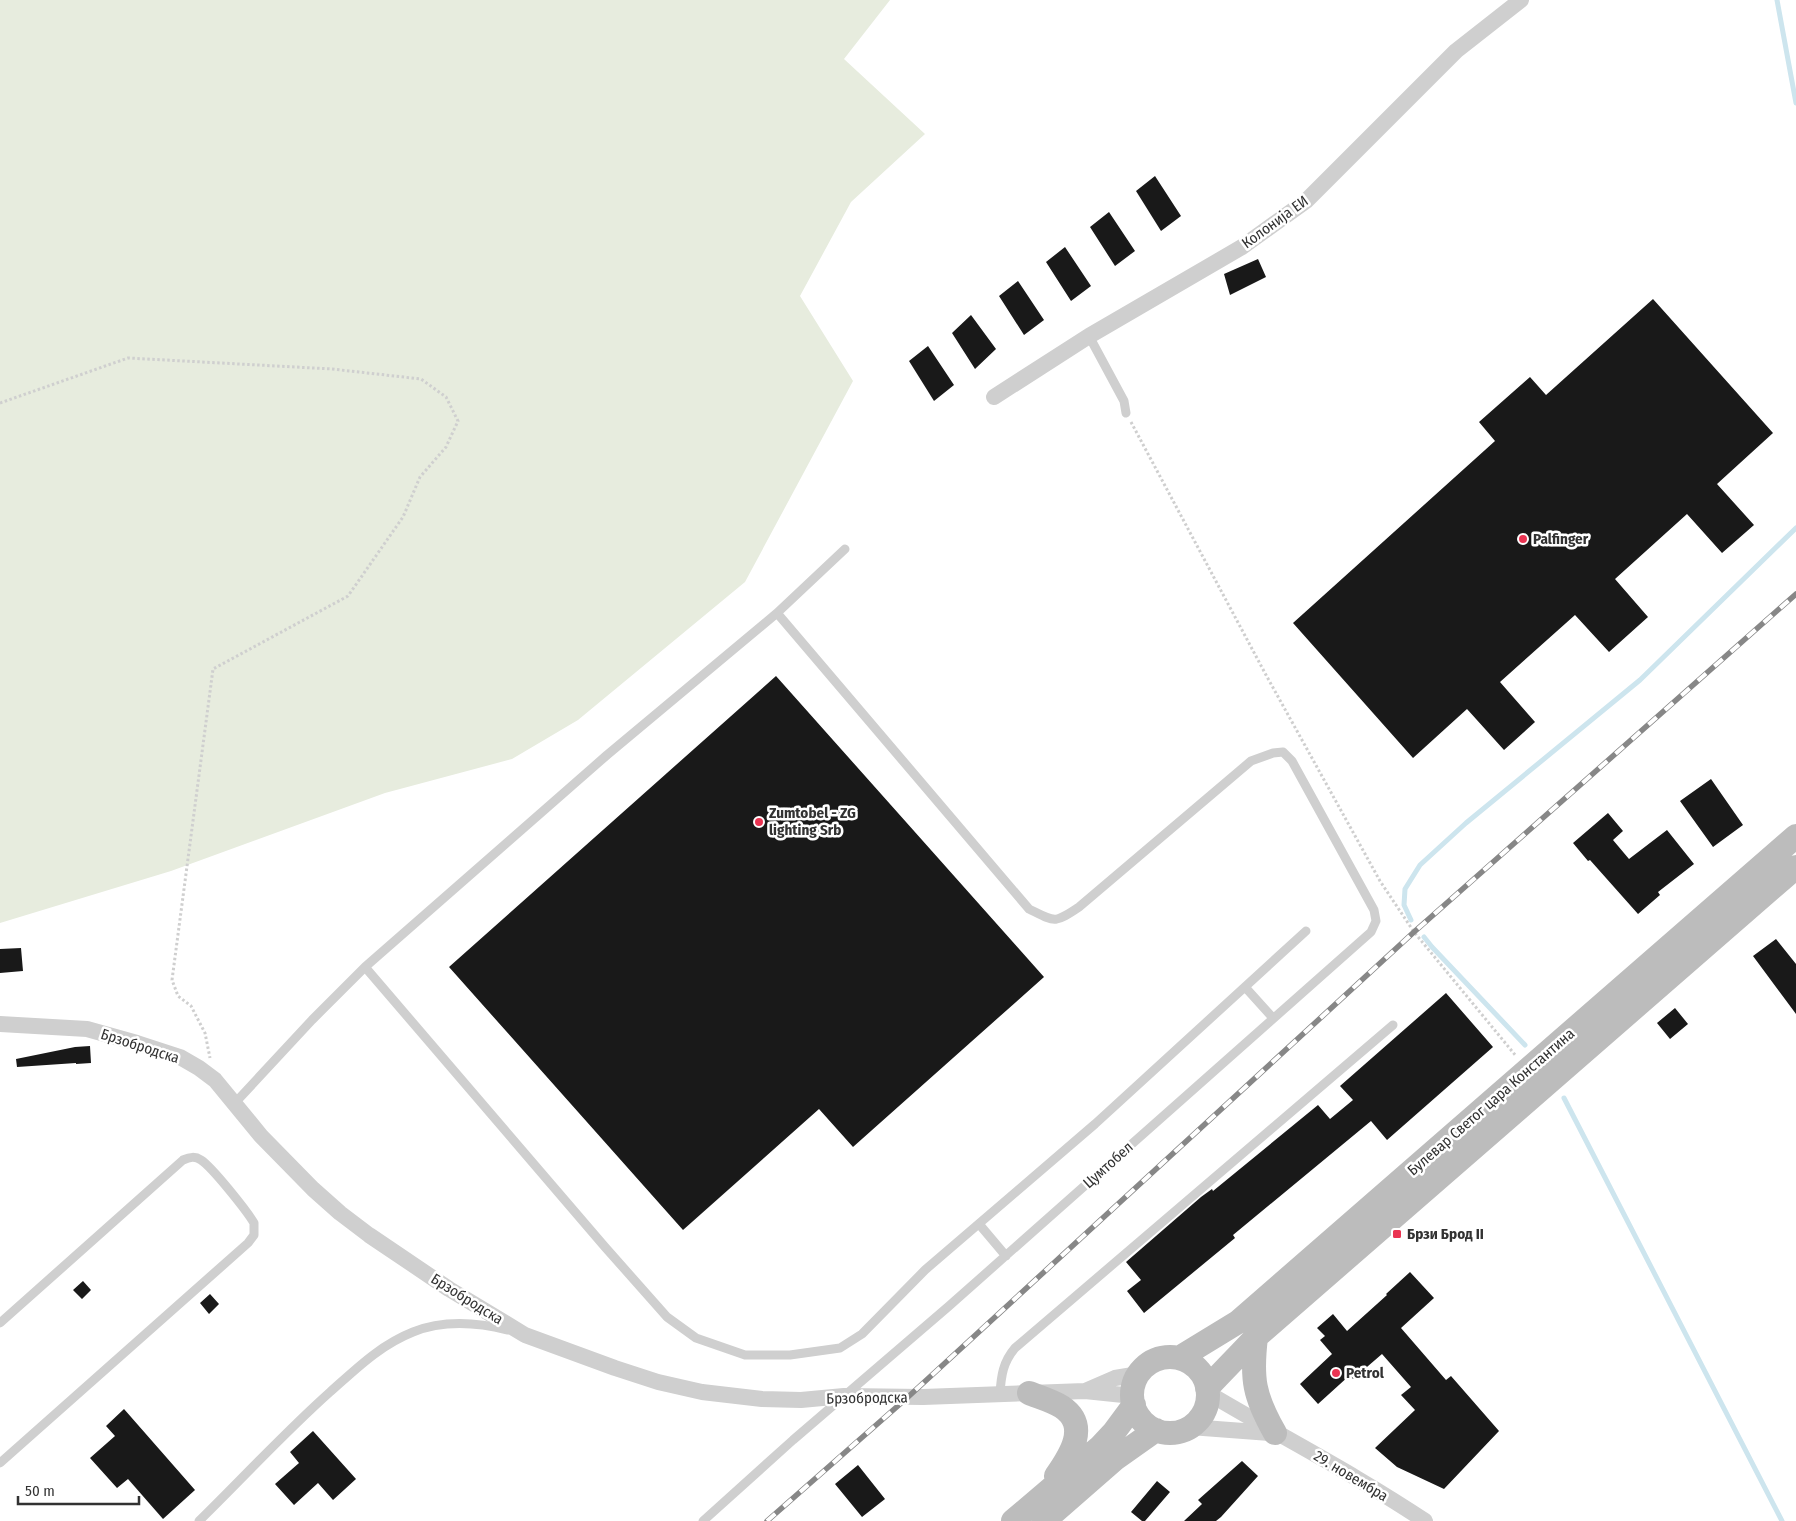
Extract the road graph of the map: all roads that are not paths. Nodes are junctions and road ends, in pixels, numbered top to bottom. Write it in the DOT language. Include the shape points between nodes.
graph roads {
  1 [pos="1520,0"];
  2 [pos="1089,336"];
  3 [pos="994,397"];
  4 [pos="1126,413"];
  5 [pos="845,549"];
  6 [pos="777,613"];
  7 [pos="1796,836"];
  8 [pos="1796,867"];
  9 [pos="1306,931"];
  10 [pos="366,967"];
  11 [pos="1245,987"];
  12 [pos="1273,1018"];
  13 [pos="0,1024"];
  14 [pos="1393,1025"];
  15 [pos="234,1104"];
  16 [pos="979,1224"];
  17 [pos="1006,1256"];
  18 [pos="0,1323"];
  19 [pos="525,1335"];
  20 [pos="1256,1336"];
  21 [pos="1179,1358"];
  22 [pos="1085,1391"];
  23 [pos="1208,1391"];
  24 [pos="1135,1392"];
  25 [pos="1029,1393"];
  26 [pos="1000,1394"];
  27 [pos="844,1396"];
  28 [pos="1190,1427"];
  29 [pos="1156,1430"];
  30 [pos="1275,1433"];
  31 [pos="0,1463"];
  32 [pos="1040,1498"];
  33 [pos="200,1521"];
  34 [pos="703,1521"];
  35 [pos="1013,1521"];
  36 [pos="1044,1521"];
  37 [pos="1425,1521"];
  1 -- 2 [label="street, Колонија ЕИ" via="1456,51 1306,201 1242,247"];
  2 -- 3 [label="street, Колонија ЕИ"];
  2 -- 4 [label="lane" via="1121,395"];
  5 -- 6 [label="lane"];
  6 -- 10 [label="lane" via="607,755"];
  6 -- 12 [label="lane, Цумтобел" via="1029,909 1048,918 1060,920 1079,907 1251,761 1283,752 1292,761 1374,910 1376,921 1371,932"];
  7 -- 21 [label="main road, Булевар Светог цара Константина" via="1238,1322"];
  8 -- 20 [label="main road, Булевар Светог цара Константина"];
  9 -- 11 [label="lane"];
  10 -- 15 [label="lane"];
  10 -- 16 [label="lane" via="598,1240 667,1317 696,1338 745,1356 790,1355 840,1348 862,1334 925,1270"];
  11 -- 12 [label="lane"];
  11 -- 16 [label="lane" via="1095,1124"];
  12 -- 17 [label="lane, Цумтобел"];
  13 -- 15 [label="street, Брзобродска" via="86,1029 180,1057 215,1080"];
  14 -- 26 [label="lane" via="1015,1348 1002,1368"];
  15 -- 19 [label="street, Брзобродска" via="261,1136 340,1213 450,1290"];
  16 -- 17 [label="lane"];
  17 -- 27 [label="lane, Цумтобел"];
  18 -- 31 [label="lane" via="189,1157 206,1164 254,1223 254,1235 248,1243"];
  19 -- 27 [label="street, Брзобродска" via="632,1374 702,1392 762,1399"];
  19 -- 33 [label="lane" via="494,1326 462,1323 414,1331 389,1343 367,1358 311,1409"];
  20 -- 23 [label="main road, Булевар Светог цара Константина"];
  20 -- 30 [label="main road" via="1252,1364 1255,1389"];
  21 -- 23 [label="main road" via="1200,1372"];
  21 -- 24 [label="main road" via="1152,1362"];
  22 -- 24 [label="street"];
  22 -- 24 [label="street" via="1115,1378"];
  22 -- 25 [label="street, Брзобродска"];
  23 -- 28 [label="main road" via="1205,1409"];
  23 -- 30 [label="street, 29. новембра"];
  24 -- 29 [label="main road" via="1142,1420"];
  24 -- 32 [label="main road" via="1114,1432"];
  25 -- 26 [label="street, Брзобродска"];
  25 -- 32 [label="main road" via="1062,1407 1073,1417 1077,1437 1068,1459"];
  26 -- 27 [label="street, Брзобродска"];
  27 -- 34 [label="lane, Цумтобел"];
  28 -- 29 [label="main road" via="1177,1432"];
  28 -- 30 [label="street, 29. новембра"];
  29 -- 36 [label="main road" via="1115,1459"];
  30 -- 37 [label="street, 29. новембра"];
  32 -- 35 [label="main road"];
}
